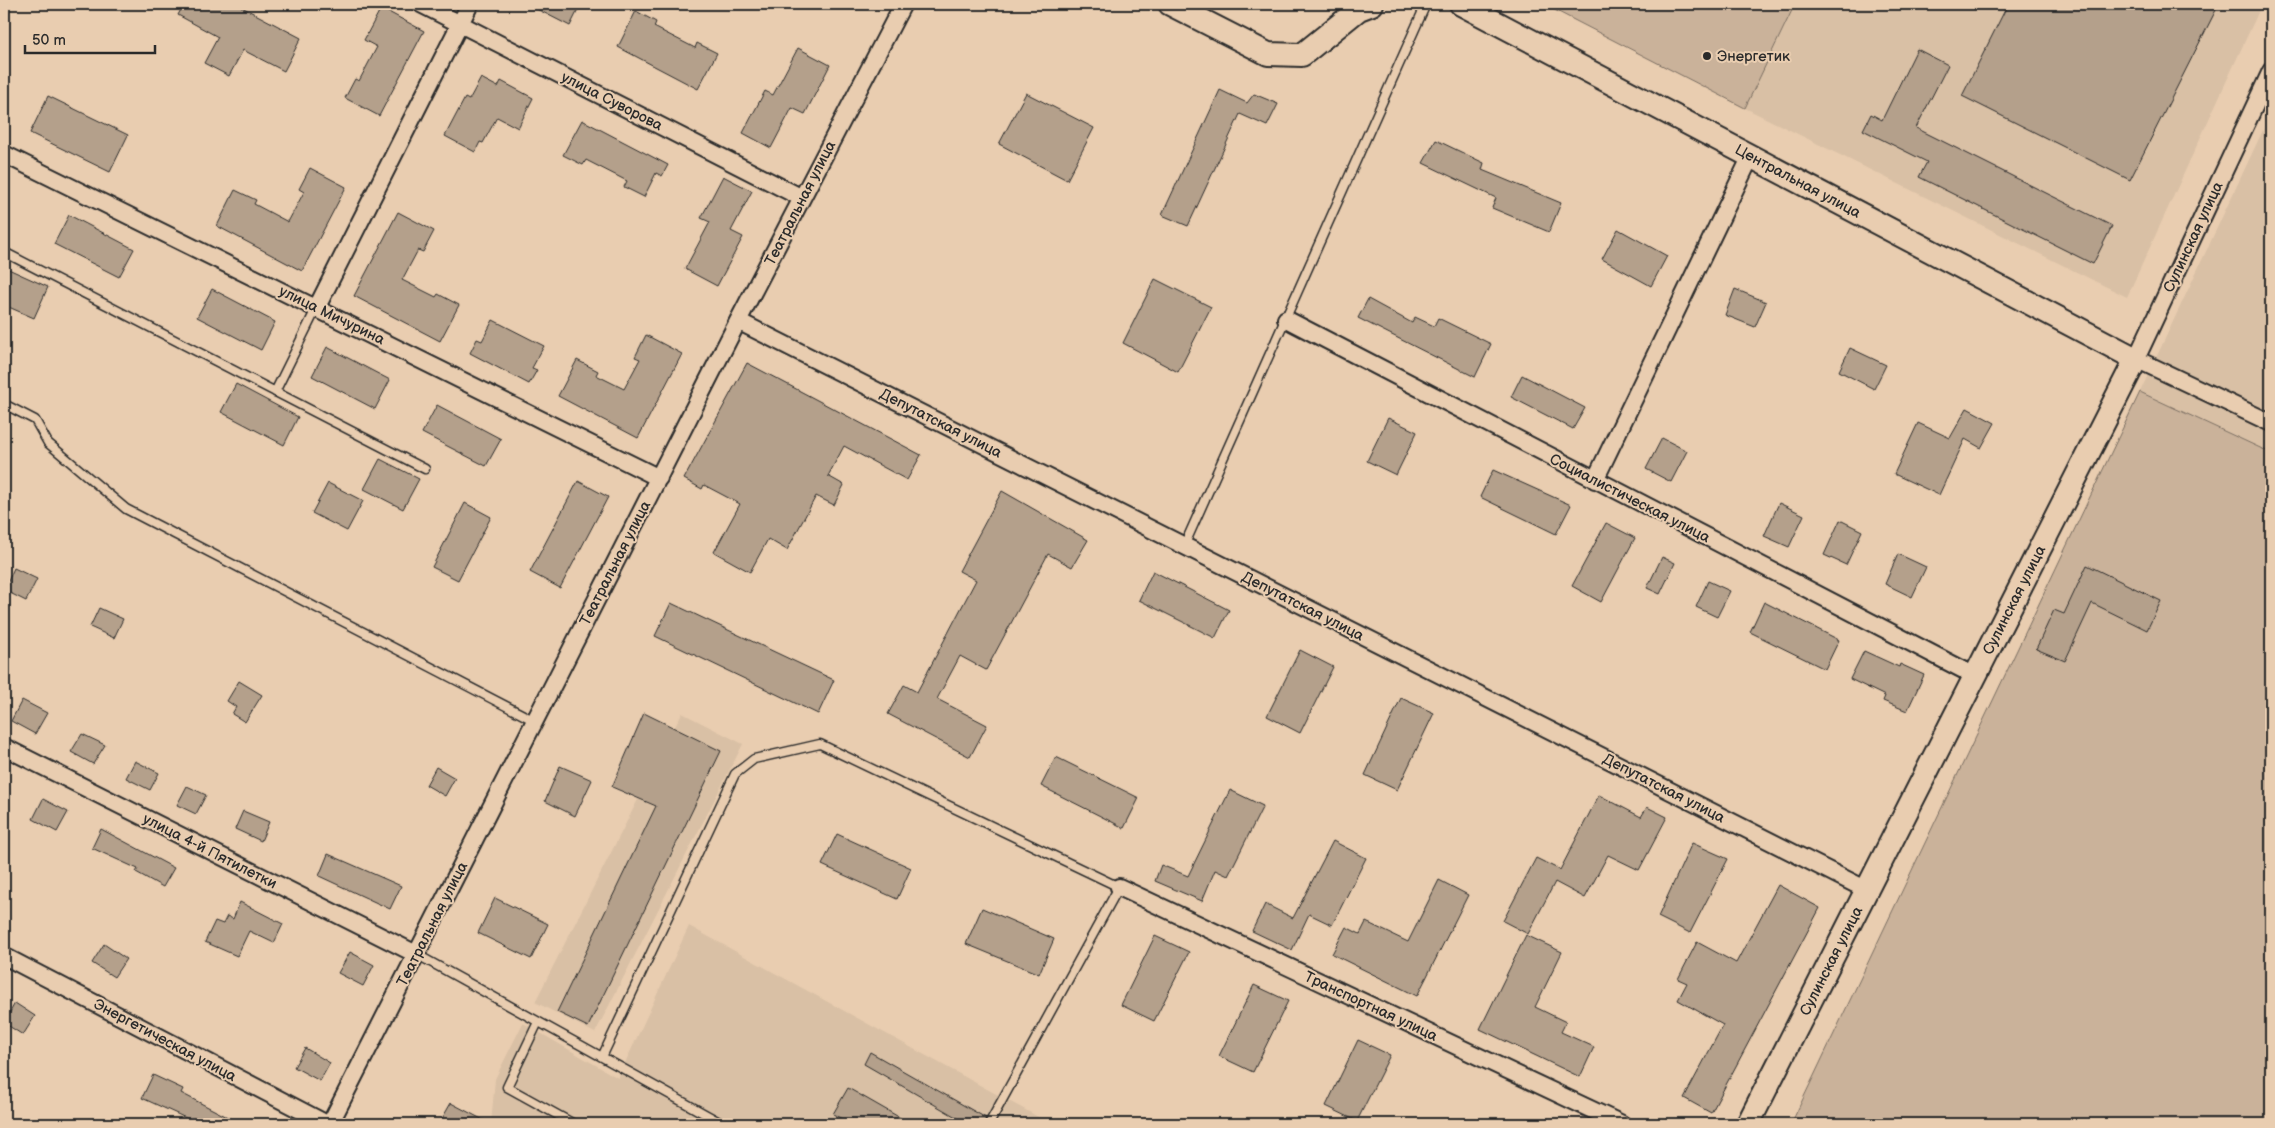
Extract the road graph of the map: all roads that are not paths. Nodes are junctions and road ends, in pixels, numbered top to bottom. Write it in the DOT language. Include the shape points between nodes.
graph roads {
  1 [pos="421,4"];
  2 [pos="470,4"];
  3 [pos="903,4"];
  4 [pos="1170,4"];
  5 [pos="1372,4"];
  6 [pos="1426,4"];
  7 [pos="1461,4"];
  8 [pos="460,24"];
  9 [pos="2271,71"];
  10 [pos="4,154"];
  11 [pos="1750,156"];
  12 [pos="802,198"];
  13 [pos="4,252"];
  14 [pos="318,307"];
  15 [pos="1286,319"];
  16 [pos="738,321"];
  17 [pos="2136,359"];
  18 [pos="275,392"];
  19 [pos="4,404"];
  20 [pos="2271,423"];
  21 [pos="425,470"];
  22 [pos="659,478"];
  23 [pos="1595,480"];
  24 [pos="1184,546"];
  25 [pos="1975,676"];
  26 [pos="535,722"];
  27 [pos="4,747"];
  28 [pos="1119,888"];
  29 [pos="1867,890"];
  30 [pos="416,954"];
  31 [pos="4,956"];
  32 [pos="538,1022"];
  33 [pos="602,1057"];
  34 [pos="328,1124"];
  35 [pos="574,1124"];
  36 [pos="723,1124"];
  37 [pos="989,1124"];
  38 [pos="1622,1124"];
  39 [pos="1748,1124"];
  1 -- 8 [label="street, улица Суворова"];
  2 -- 8 [label="street"];
  3 -- 12 [label="street, Театральная улица"];
  4 -- 5 [label="main road" via="1268,54 1302,55 1359,9"];
  6 -- 15 [label="lane"];
  7 -- 11 [label="main road, Центральная улица"];
  8 -- 12 [label="street, улица Суворова"];
  8 -- 14 [label="street"];
  9 -- 17 [label="street, Сулинская улица"];
  10 -- 14 [label="street, улица Мичурина"];
  11 -- 17 [label="main road, Центральная улица"];
  11 -- 23 [label="street"];
  12 -- 16 [label="street, Театральная улица"];
  13 -- 18 [label="lane"];
  14 -- 18 [label="lane"];
  14 -- 22 [label="street, улица Мичурина"];
  15 -- 23 [label="street, Социалистическая улица"];
  15 -- 24 [label="lane"];
  16 -- 22 [label="street, Театральная улица"];
  16 -- 24 [label="street, Депутатская улица"];
  17 -- 20 [label="street"];
  17 -- 25 [label="main road, Сулинская улица"];
  18 -- 21 [label="lane"];
  19 -- 26 [label="lane" via="35,420 48,443 126,509"];
  22 -- 26 [label="street, Театральная улица"];
  23 -- 25 [label="street, Социалистическая улица"];
  24 -- 29 [label="street, Депутатская улица"];
  25 -- 29 [label="main road, Сулинская улица"];
  26 -- 30 [label="street, Театральная улица"];
  27 -- 30 [label="street, улица 4-й Пятилетки"];
  28 -- 33 [label="lane" via="820,744 754,759 735,774"];
  28 -- 37 [label="lane"];
  28 -- 38 [label="street, Транспортная улица"];
  29 -- 39 [label="main road, Сулинская улица"];
  30 -- 32 [label="lane"];
  30 -- 34 [label="street, Театральная улица"];
  31 -- 34 [label="street, Энергетическая улица"];
  32 -- 33 [label="lane"];
  32 -- 35 [label="lane" via="507,1086"];
  33 -- 36 [label="lane"];
}
